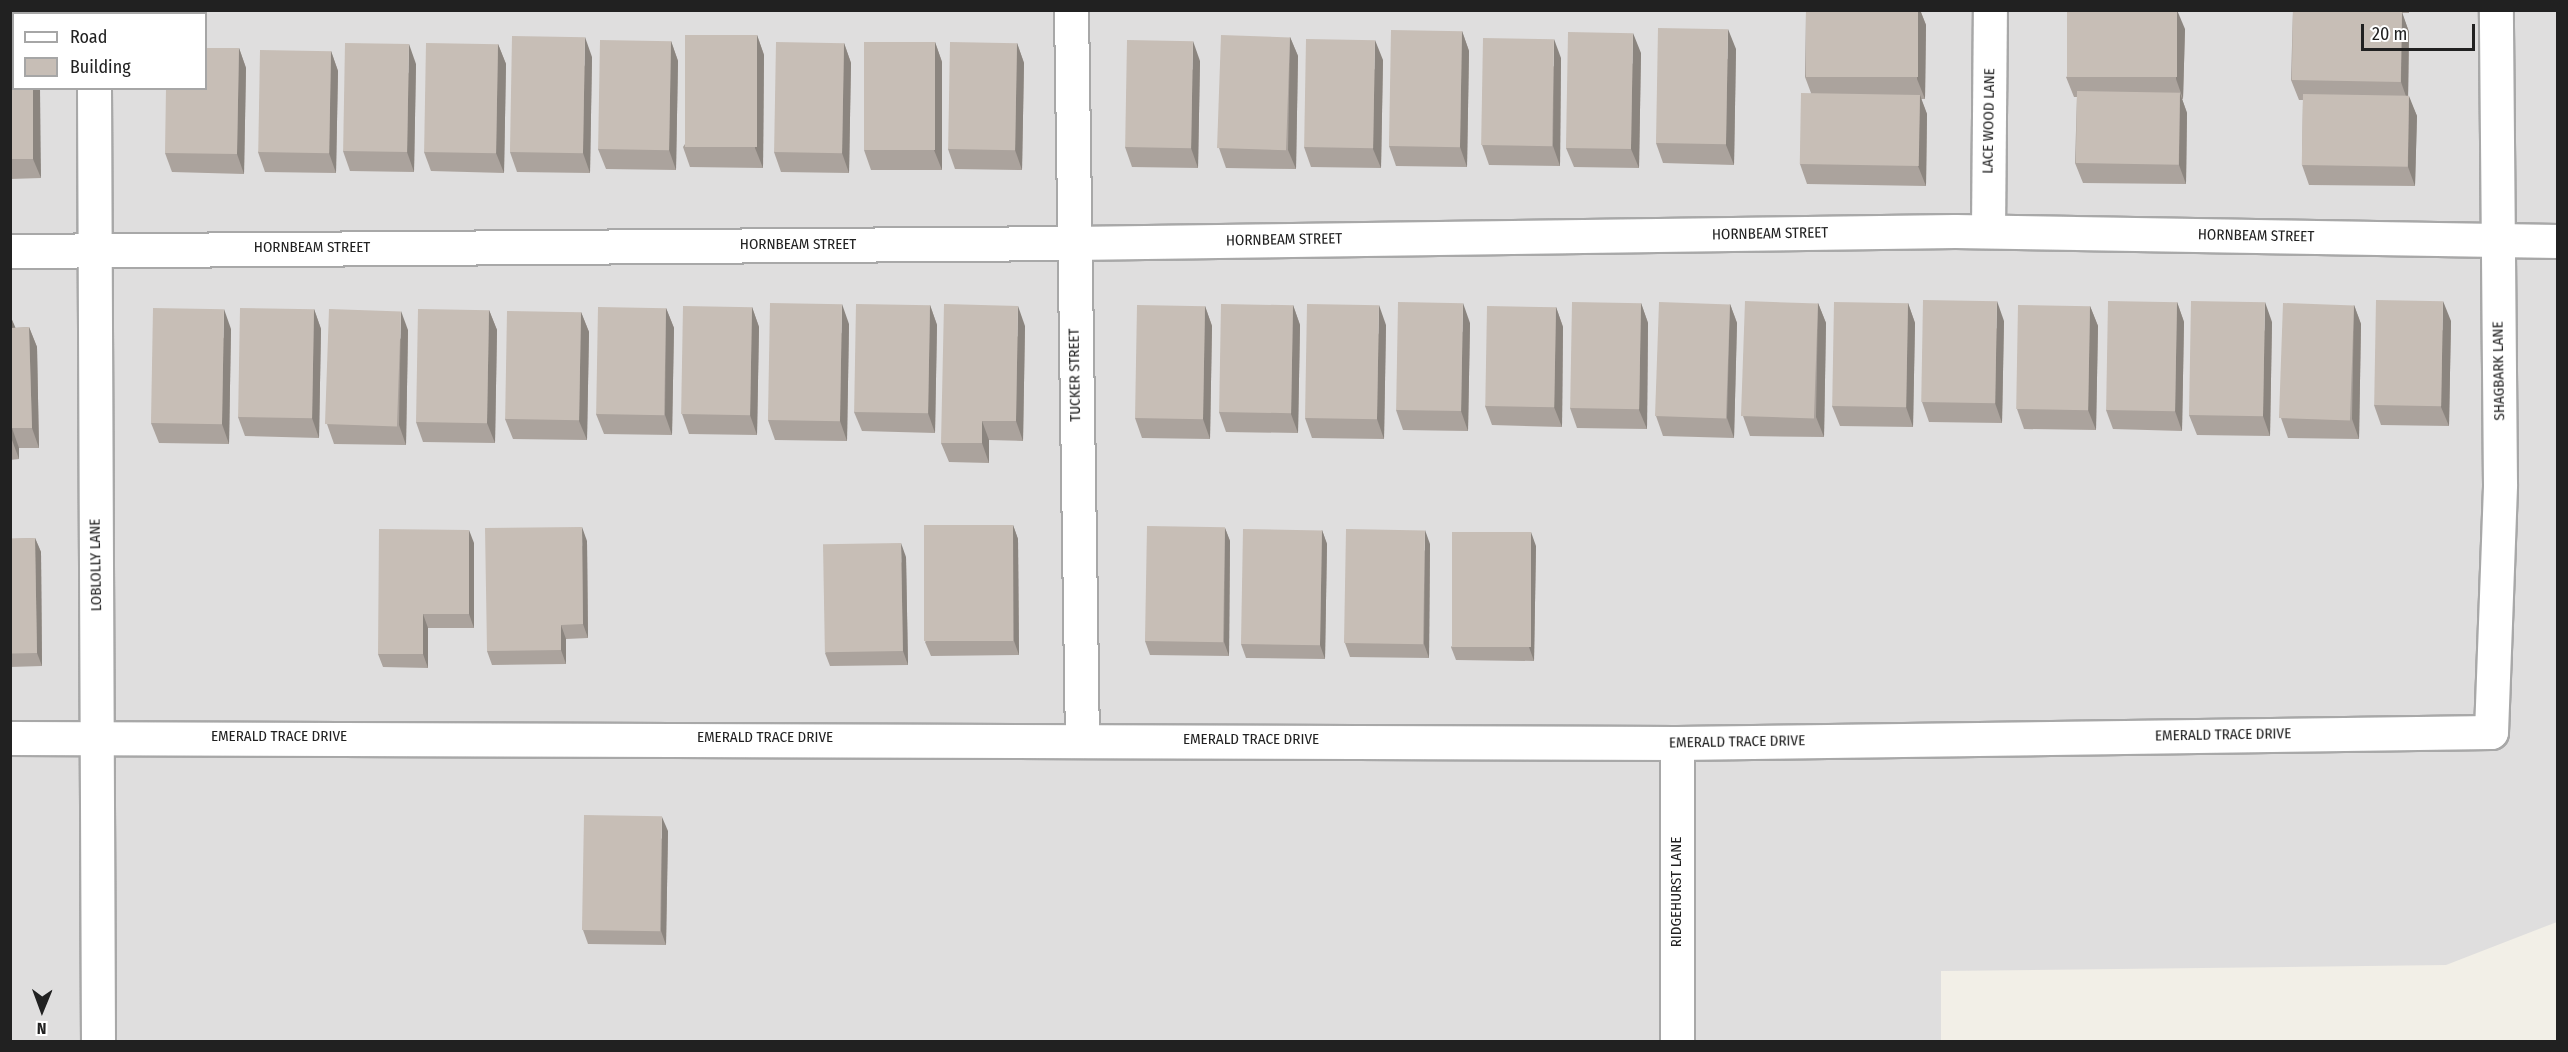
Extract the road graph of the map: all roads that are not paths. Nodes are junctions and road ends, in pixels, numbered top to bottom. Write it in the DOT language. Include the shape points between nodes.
graph roads {
  1 [pos="1071,10"];
  2 [pos="1990,10"];
  3 [pos="2496,10"];
  4 [pos="94,90"];
  5 [pos="1988,231"];
  6 [pos="2497,241"];
  7 [pos="2558,241"];
  8 [pos="1072,243"];
  9 [pos="94,250"];
  10 [pos="10,251"];
  11 [pos="2492,732"];
  12 [pos="98,737"];
  13 [pos="10,738"];
  14 [pos="1082,739"];
  15 [pos="1677,743"];
  16 [pos="98,1041"];
  17 [pos="1677,1041"];
  1 -- 8 [label="street, TUCKER STREET"];
  2 -- 5 [label="street, LACE WOOD LANE"];
  3 -- 6 [label="street, SHAGBARK LANE"];
  4 -- 9 [label="street, LOBLOLLY LANE"];
  5 -- 6 [label="street, HORNBEAM STREET"];
  5 -- 8 [label="street, HORNBEAM STREET"];
  6 -- 7 [label="street, HORNBEAM STREET"];
  6 -- 11 [label="street, SHAGBARK LANE" via="2500,484"];
  8 -- 9 [label="street, HORNBEAM STREET"];
  8 -- 14 [label="street, TUCKER STREET"];
  9 -- 10 [label="street, HORNBEAM STREET"];
  9 -- 12 [label="street, LOBLOLLY LANE"];
  11 -- 15 [label="street, EMERALD TRACE DRIVE"];
  12 -- 13 [label="street, EMERALD TRACE DRIVE"];
  12 -- 14 [label="street, EMERALD TRACE DRIVE"];
  12 -- 16 [label="street, LOBLOLLY LANE"];
  14 -- 15 [label="street, EMERALD TRACE DRIVE"];
  15 -- 17 [label="street, RIDGEHURST LANE"];
}
